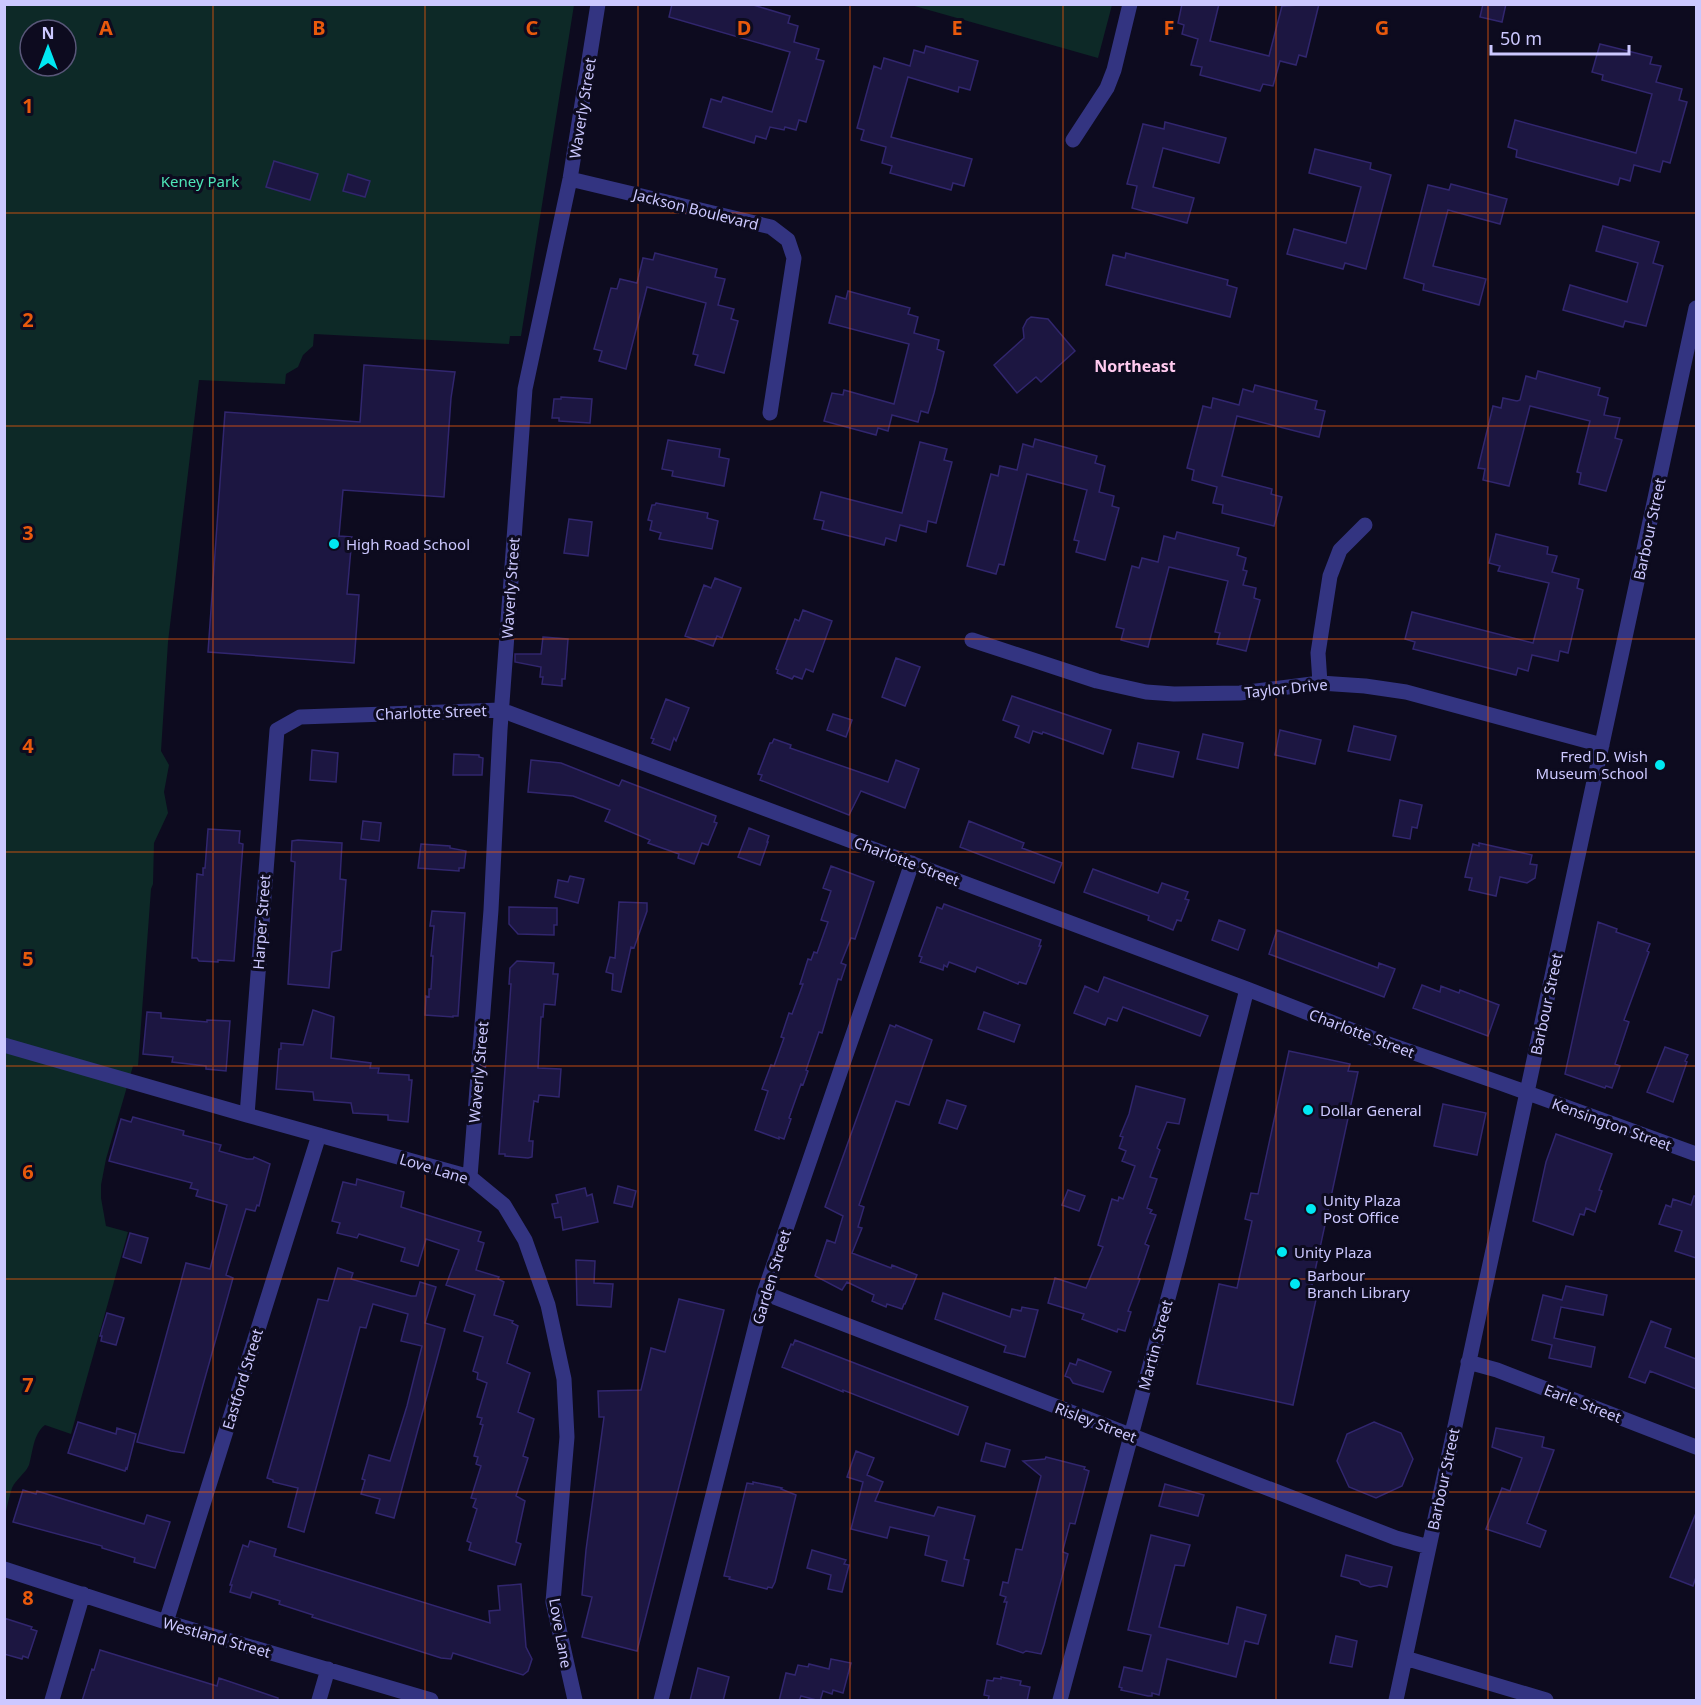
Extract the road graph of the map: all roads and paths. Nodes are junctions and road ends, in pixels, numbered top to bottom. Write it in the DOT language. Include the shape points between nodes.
graph roads {
  1 [pos="598,4"];
  2 [pos="1130,4"];
  3 [pos="1073,140"];
  4 [pos="570,179"];
  5 [pos="1696,308"];
  6 [pos="770,412"];
  7 [pos="1365,525"];
  8 [pos="972,640"];
  9 [pos="1320,683"];
  10 [pos="501,710"];
  11 [pos="277,730"];
  12 [pos="1602,745"];
  13 [pos="912,863"];
  14 [pos="1247,989"];
  15 [pos="4,1045"];
  16 [pos="1527,1093"];
  17 [pos="247,1115"];
  18 [pos="319,1135"];
  19 [pos="1696,1154"];
  20 [pos="470,1177"];
  21 [pos="764,1293"];
  22 [pos="1468,1362"];
  23 [pos="1131,1435"];
  24 [pos="1696,1447"];
  25 [pos="1429,1547"];
  26 [pos="4,1569"];
  27 [pos="83,1594"];
  28 [pos="166,1622"];
  29 [pos="1405,1658"];
  30 [pos="328,1669"];
  31 [pos="52,1701"];
  32 [pos="319,1701"];
  33 [pos="431,1701"];
  34 [pos="575,1701"];
  35 [pos="661,1701"];
  36 [pos="1060,1701"];
  37 [pos="1395,1701"];
  38 [pos="1546,1701"];
  1 -- 4 [label="street, Waverly Street"];
  2 -- 3 [label="street" via="1107,88"];
  4 -- 6 [label="street, Jackson Boulevard" via="771,227 788,240 794,258"];
  4 -- 10 [label="street, Waverly Street" via="525,389"];
  5 -- 12 [label="street, Barbour Street"];
  7 -- 9 [label="street" via="1340,550 1330,576 1318,653"];
  8 -- 9 [label="street, Taylor Drive" via="1097,681 1146,692 1240,693"];
  9 -- 12 [label="street, Taylor Drive" via="1406,692"];
  10 -- 11 [label="street, Charlotte Street" via="300,717"];
  10 -- 13 [label="street, Charlotte Street"];
  10 -- 20 [label="street, Waverly Street" via="491,910"];
  11 -- 17 [label="street, Harper Street"];
  12 -- 16 [label="street, Barbour Street"];
  13 -- 14 [label="street, Charlotte Street"];
  13 -- 21 [label="street, Garden Street"];
  14 -- 16 [label="street, Charlotte Street"];
  14 -- 23 [label="street, Martin Street"];
  15 -- 17 [label="street, Love Lane"];
  16 -- 19 [label="street, Kensington Street"];
  16 -- 22 [label="street, Barbour Street"];
  17 -- 18 [label="street, Love Lane"];
  18 -- 20 [label="street, Love Lane"];
  18 -- 28 [label="street, Eastford Street"];
  20 -- 34 [label="street, Love Lane" via="504,1205 525,1240 548,1305 564,1379 567,1437 553,1602"];
  21 -- 23 [label="street, Risley Street"];
  21 -- 35 [label="street, Garden Street"];
  22 -- 24 [label="street, Earle Street"];
  22 -- 25 [label="street, Barbour Street"];
  23 -- 25 [label="street, Risley Street" via="1396,1538"];
  23 -- 36 [label="street, Martin Street"];
  25 -- 29 [label="street, Barbour Street"];
  26 -- 27 [label="street, Westland Street"];
  27 -- 28 [label="street, Westland Street"];
  27 -- 31 [label="street"];
  28 -- 30 [label="street, Westland Street"];
  29 -- 37 [label="street, Barbour Street"];
  29 -- 38 [label="street"];
  30 -- 32 [label="street"];
  30 -- 33 [label="street, Westland Street"];
}
